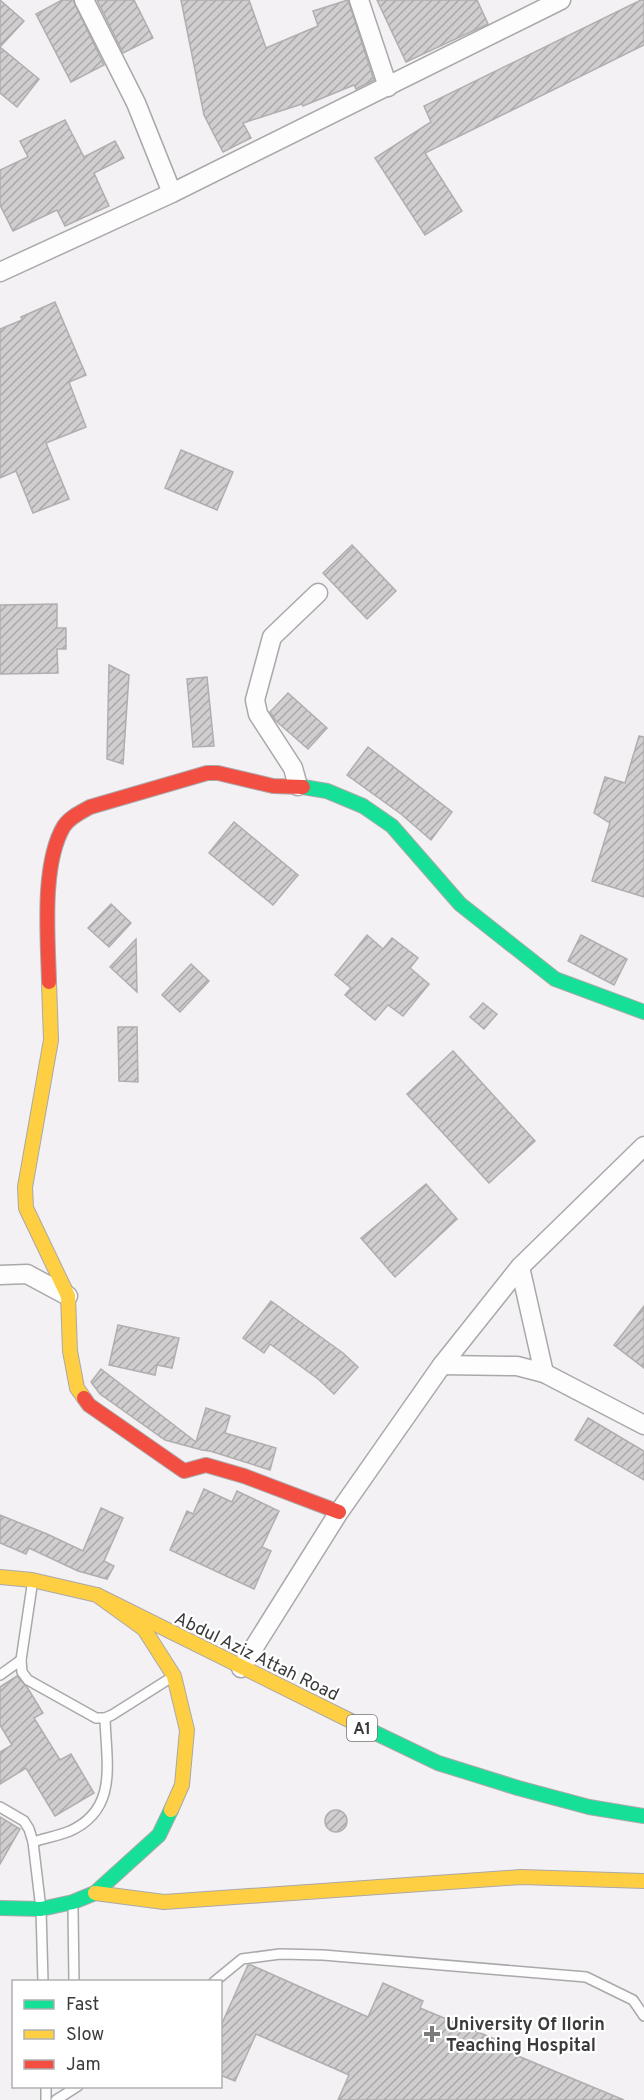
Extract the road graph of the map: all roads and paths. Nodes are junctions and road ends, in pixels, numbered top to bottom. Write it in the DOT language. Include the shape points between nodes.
graph roads {
  1 [pos="84,0"];
  2 [pos="359,0"];
  3 [pos="561,0"];
  4 [pos="388,87"];
  5 [pos="172,193"];
  6 [pos="0,272"];
  7 [pos="318,593"];
  8 [pos="298,786"];
  9 [pos="644,1012"];
  10 [pos="644,1146"];
  11 [pos="520,1267"];
  12 [pos="0,1275"];
  13 [pos="68,1296"];
  14 [pos="442,1365"];
  15 [pos="544,1373"];
  16 [pos="644,1425"];
  17 [pos="339,1512"];
  18 [pos="0,1576"];
  19 [pos="33,1580"];
  20 [pos="97,1595"];
  21 [pos="21,1660"];
  22 [pos="241,1668"];
  23 [pos="0,1675"];
  24 [pos="174,1676"];
  25 [pos="105,1718"];
  26 [pos="0,1807"];
  27 [pos="644,1816"];
  28 [pos="33,1842"];
  29 [pos="644,1881"];
  30 [pos="95,1893"];
  31 [pos="73,1902"];
  32 [pos="0,1908"];
  33 [pos="40,1909"];
  34 [pos="43,1980"];
  35 [pos="75,1980"];
  36 [pos="216,1980"];
  37 [pos="644,2016"];
  38 [pos="75,2088"];
  39 [pos="56,2100"];
  1 -- 5 [label="street" via="136,103"];
  2 -- 4 [label="street"];
  3 -- 4 [label="street"];
  4 -- 5 [label="street"];
  5 -- 6 [label="street"];
  7 -- 8 [label="street" via="272,637 255,700 258,714 293,768"];
  8 -- 9 [label="main road" via="327,791 363,806 392,826 460,904 555,979"];
  8 -- 13 [label="main road" via="273,786 207,773 90,807 65,825 55,847 47,901 51,1040 25,1187 26,1208"];
  10 -- 11 [label="street"];
  11 -- 14 [label="street"];
  11 -- 15 [label="street"];
  12 -- 13 [label="street" via="27,1274"];
  13 -- 17 [label="main road" via="70,1351 77,1388 89,1405 184,1471 206,1465"];
  14 -- 15 [label="street" via="517,1366"];
  14 -- 17 [label="street"];
  15 -- 16 [label="street"];
  17 -- 22 [label="street"];
  18 -- 19 [label="main road"];
  19 -- 20 [label="main road"];
  19 -- 21 [label="lane"];
  20 -- 22 [label="main road, Abdul Aziz Attah Road / A1"];
  20 -- 24 [label="main road" via="144,1629"];
  21 -- 23 [label="lane"];
  21 -- 25 [label="lane" via="22,1672 28,1680 96,1719"];
  22 -- 27 [label="main road, Abdul Aziz Attah Road / A1" via="438,1763 589,1807"];
  24 -- 25 [label="lane"];
  24 -- 30 [label="main road" via="187,1730 182,1785 159,1835"];
  25 -- 28 [label="lane" via="106,1771 101,1805 91,1818 70,1831"];
  26 -- 28 [label="lane" via="24,1821"];
  28 -- 33 [label="lane"];
  29 -- 30 [label="main road" via="521,1878 164,1902"];
  30 -- 31 [label="main road"];
  31 -- 33 [label="main road"];
  31 -- 35 [label="lane"];
  32 -- 33 [label="main road"];
  33 -- 34 [label="lane"];
  36 -- 37 [label="lane" via="242,1959 280,1954 586,1977 633,2000"];
  38 -- 39 [label="lane"];
}
